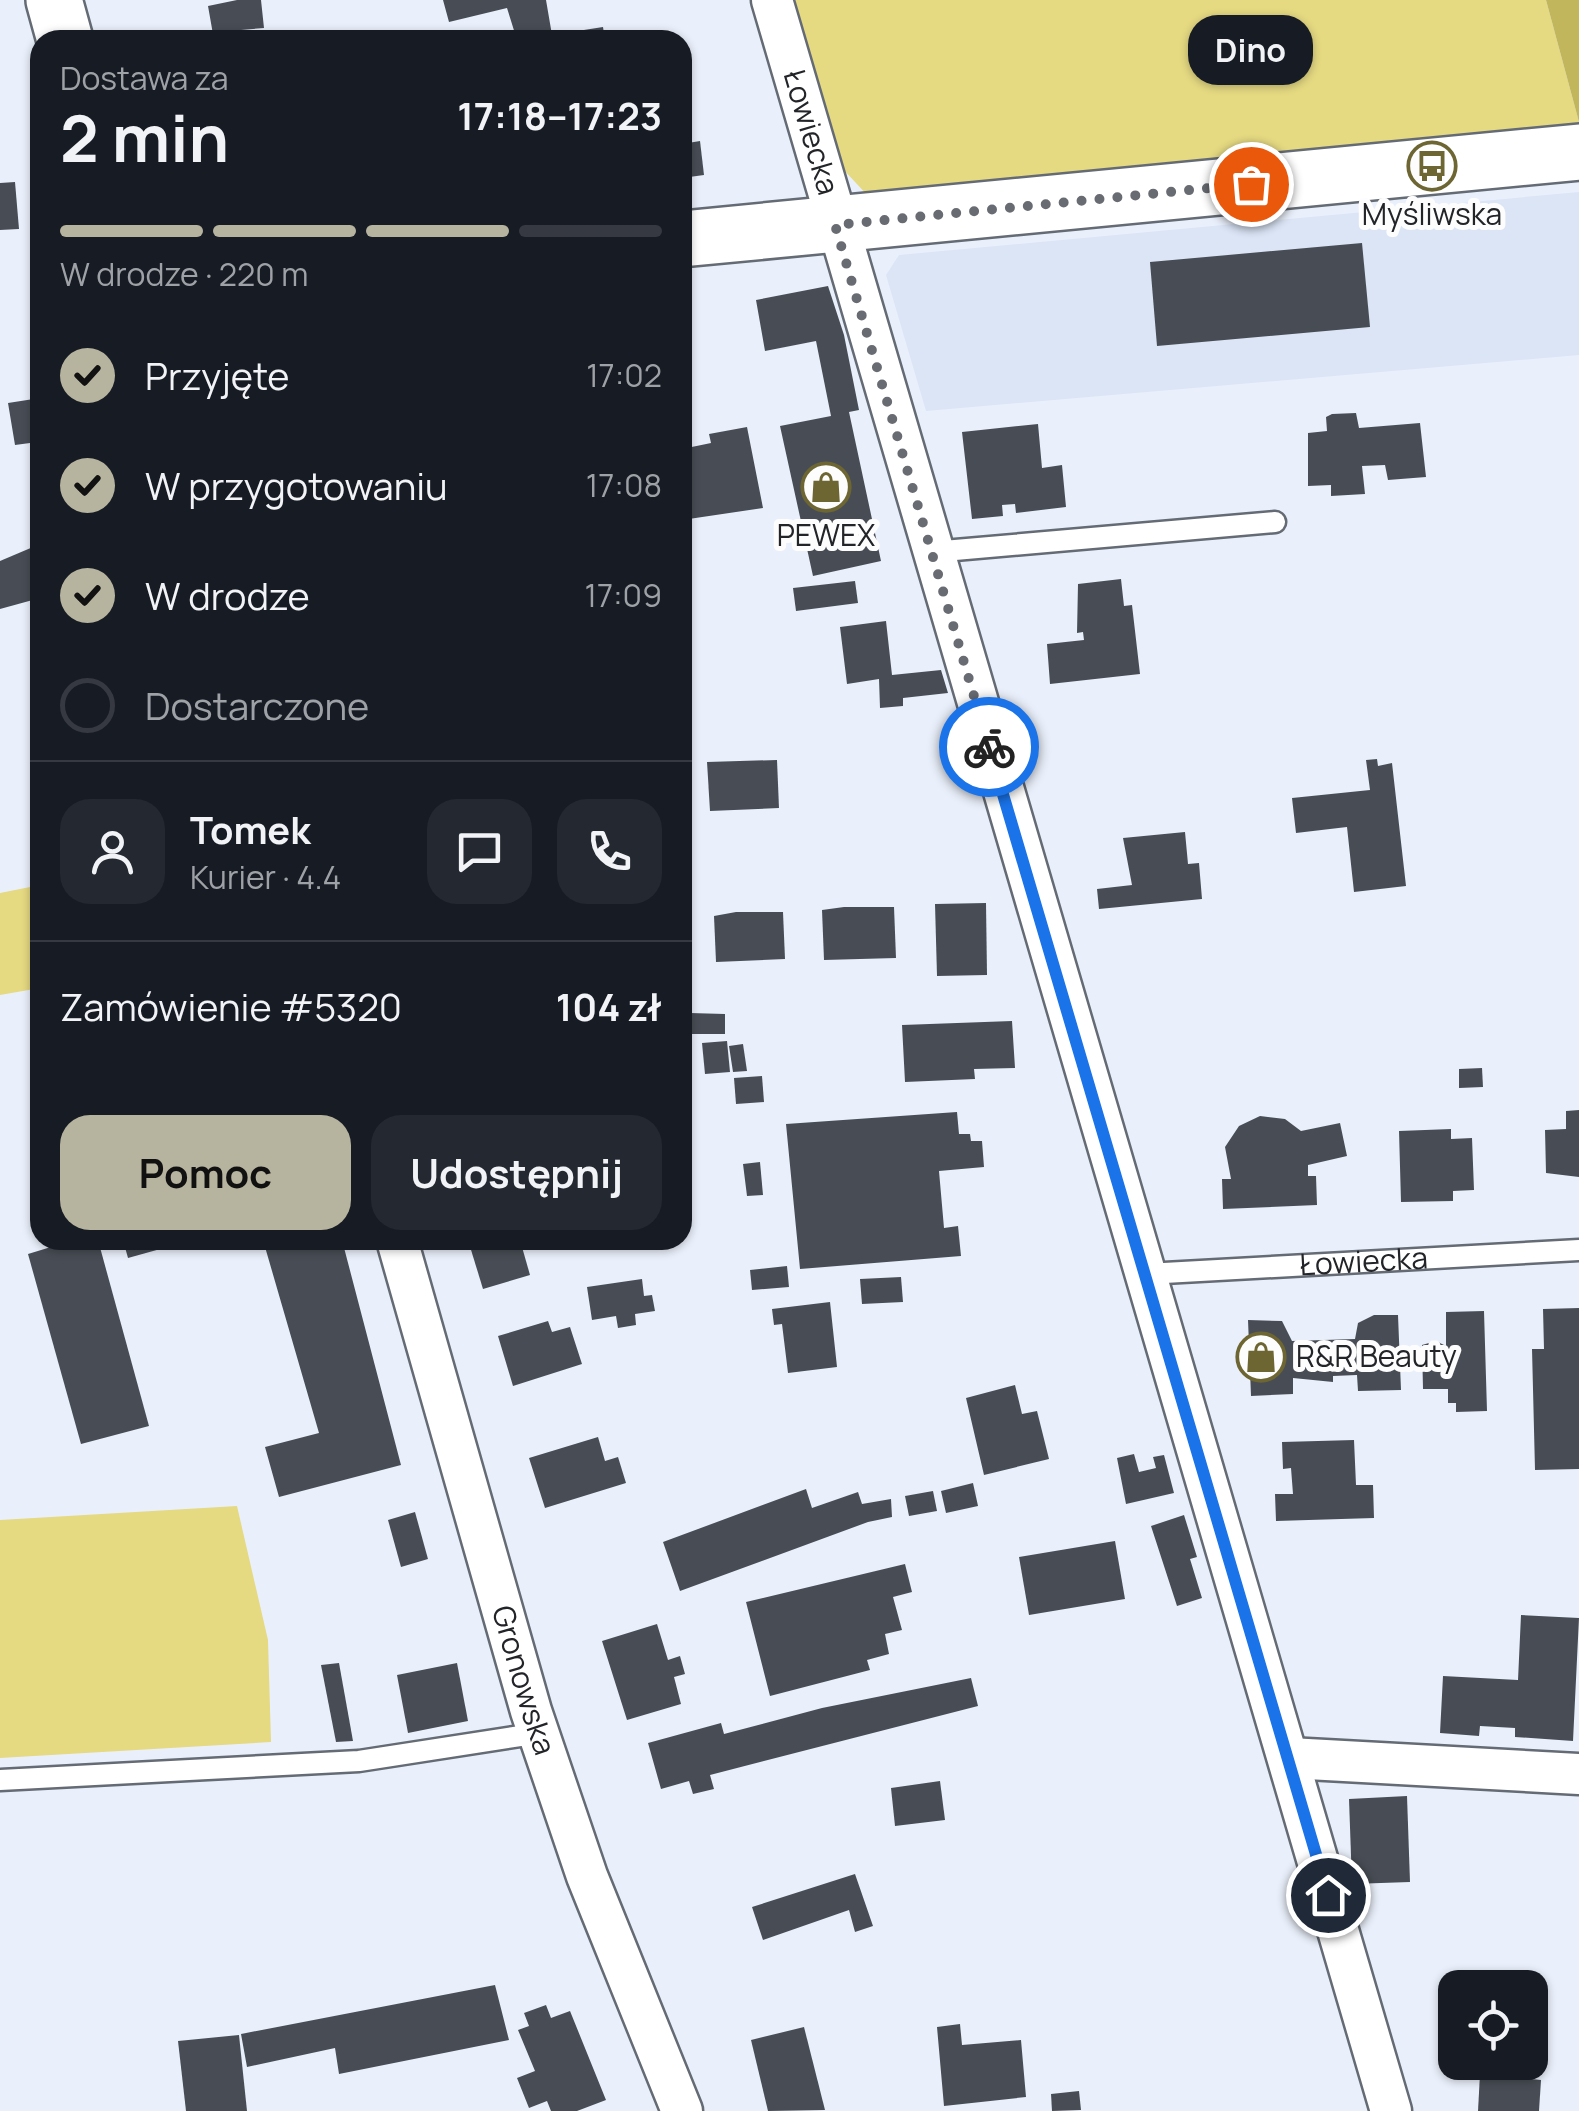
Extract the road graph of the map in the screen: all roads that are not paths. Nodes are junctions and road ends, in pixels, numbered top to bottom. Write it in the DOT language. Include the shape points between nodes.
graph roads {
  1 [pos="54,0"];
  2 [pos="772,0"];
  3 [pos="62,30"];
  4 [pos="1579,152"];
  5 [pos="835,225"];
  6 [pos="692,238"];
  7 [pos="1274,522"];
  8 [pos="932,552"];
  9 [pos="400,1250"];
  10 [pos="1579,1250"];
  11 [pos="1146,1274"];
  12 [pos="540,1733"];
  13 [pos="1289,1758"];
  14 [pos="1579,1774"];
  15 [pos="0,1780"];
  16 [pos="682,2111"];
  17 [pos="1391,2111"];
  1 -- 3 [label="street"];
  2 -- 5 [label="street, Łowiecka"];
  4 -- 5 [label="street"];
  5 -- 6 [label="street"];
  5 -- 8 [label="street, Łowiecka"];
  7 -- 8 [label="lane"];
  8 -- 11 [label="street, Łowiecka"];
  9 -- 12 [label="street, Gronowska"];
  10 -- 11 [label="lane, Łowiecka"];
  11 -- 13 [label="street, Łowiecka"];
  12 -- 15 [label="lane" via="359,1761"];
  12 -- 16 [label="street, Gronowska" via="588,1876"];
  13 -- 14 [label="street"];
  13 -- 17 [label="street, Łowiecka"];
}
